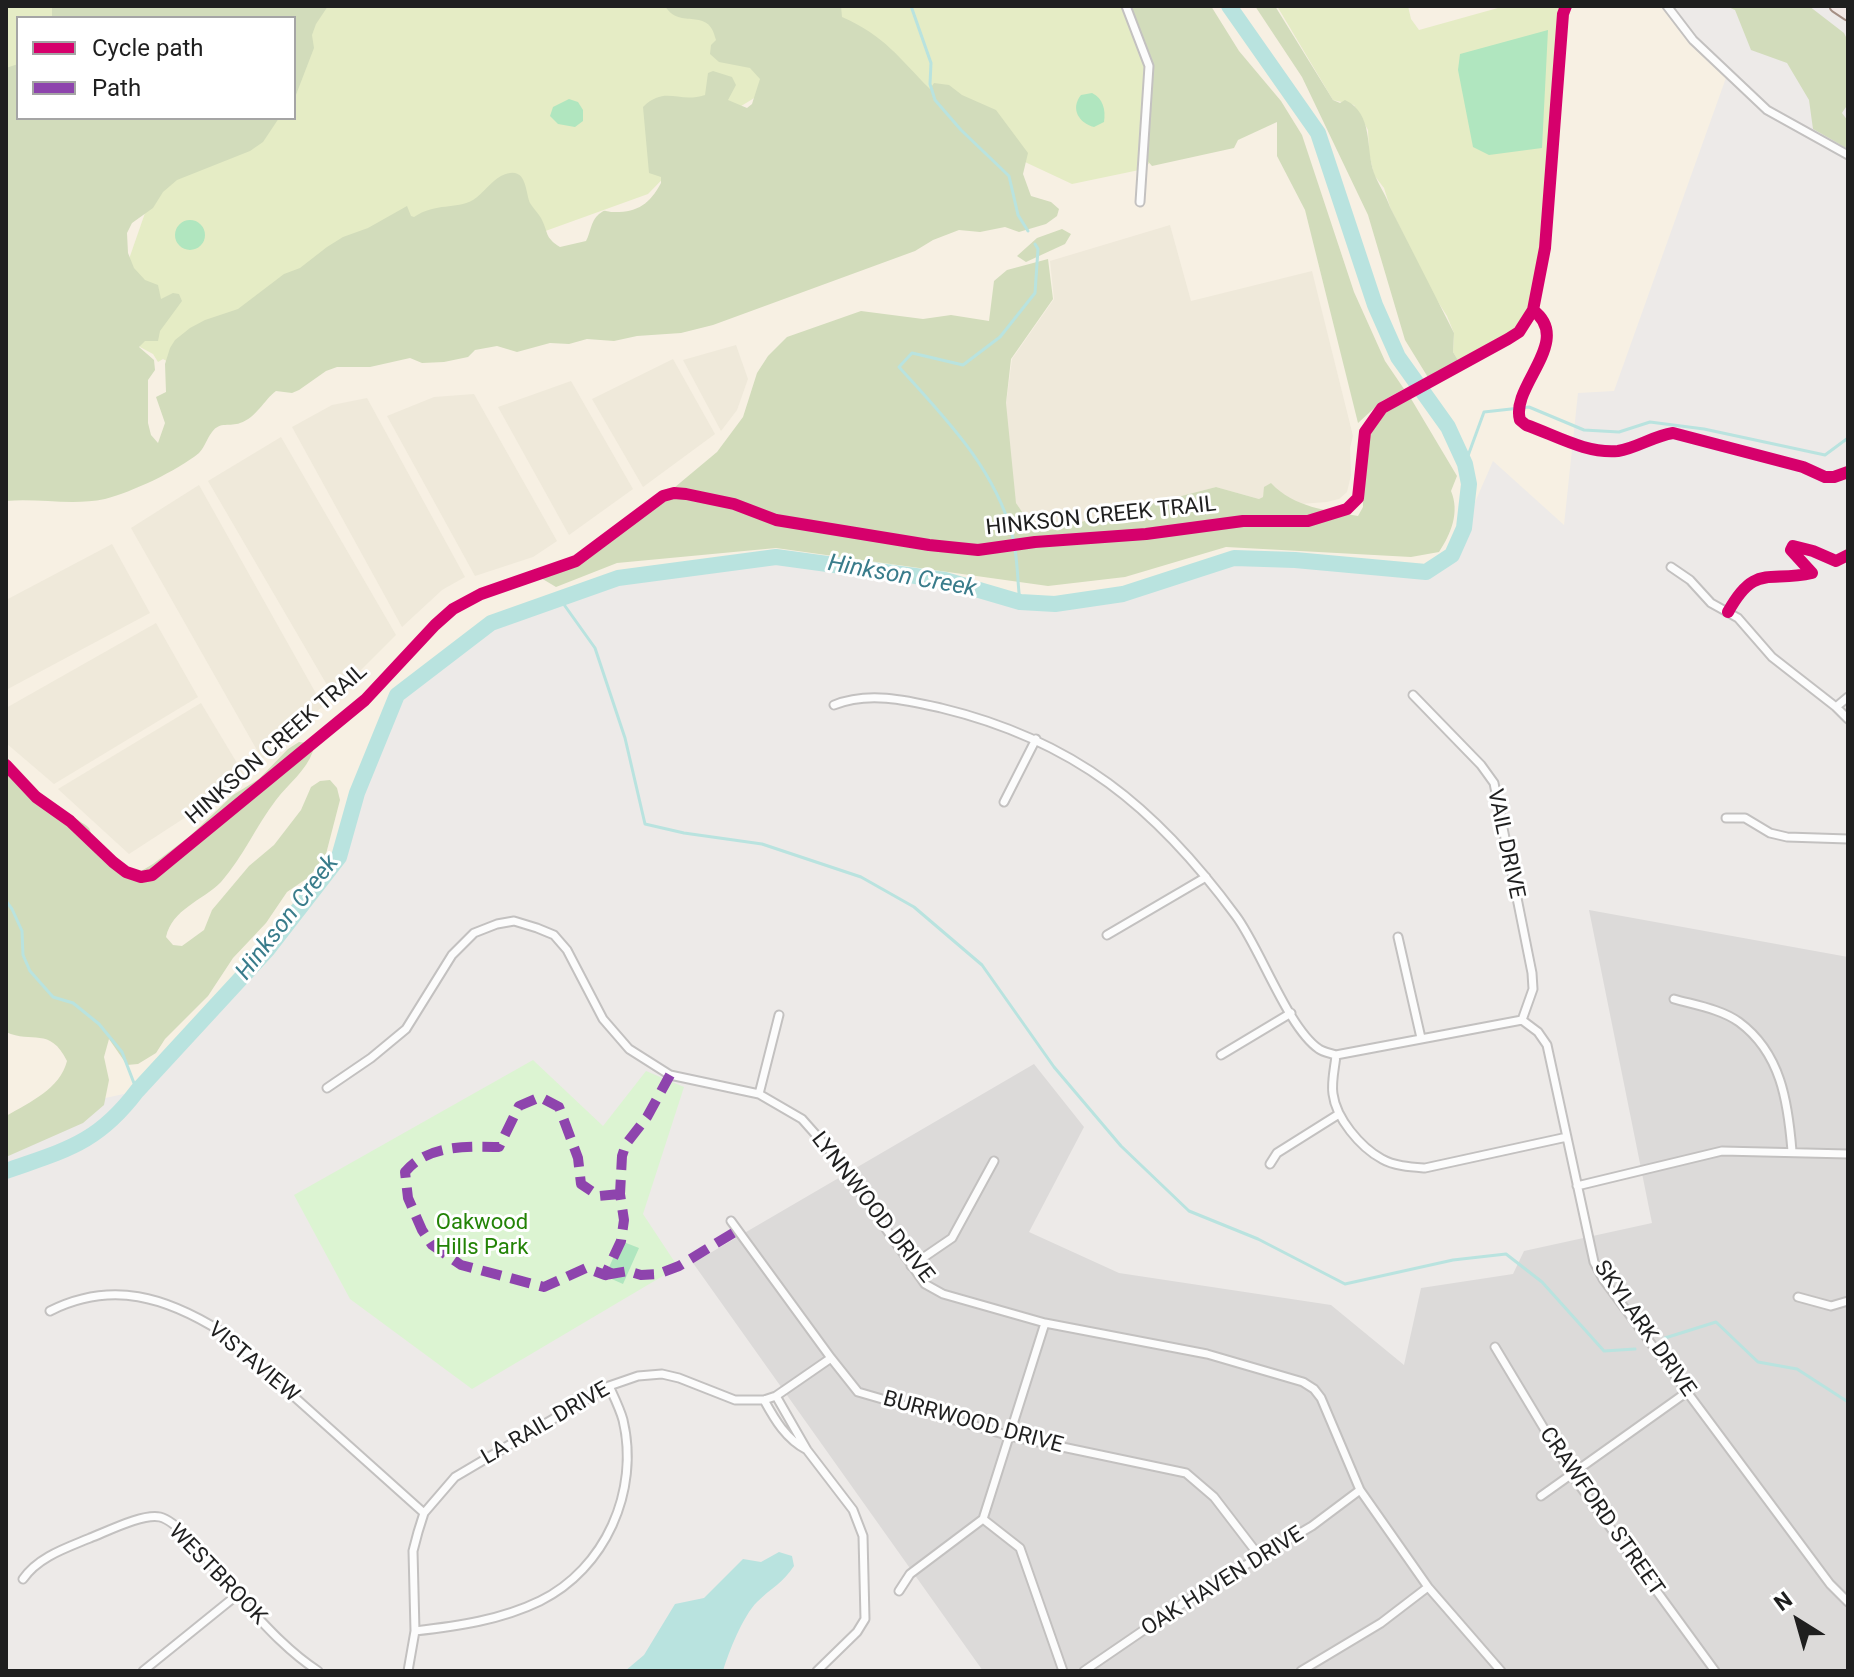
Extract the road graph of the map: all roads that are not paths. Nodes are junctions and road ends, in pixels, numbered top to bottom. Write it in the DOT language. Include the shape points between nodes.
graph roads {
  1 [pos="1126,6"];
  2 [pos="1667,6"];
  3 [pos="1836,6"];
  4 [pos="1848,14"];
  5 [pos="1848,155"];
  6 [pos="1140,202"];
  7 [pos="1671,567"];
  8 [pos="1413,695"];
  9 [pos="1848,697"];
  10 [pos="834,705"];
  11 [pos="1836,707"];
  12 [pos="1848,719"];
  13 [pos="1036,739"];
  14 [pos="1004,802"];
  15 [pos="1726,818"];
  16 [pos="1848,839"];
  17 [pos="1206,877"];
  18 [pos="1107,935"];
  19 [pos="1398,937"];
  20 [pos="1674,999"];
  21 [pos="1291,1013"];
  22 [pos="779,1015"];
  23 [pos="1522,1020"];
  24 [pos="1421,1038"];
  25 [pos="1221,1055"];
  26 [pos="1336,1055"];
  27 [pos="327,1088"];
  28 [pos="759,1094"];
  29 [pos="1339,1114"];
  30 [pos="1567,1137"];
  31 [pos="1792,1151"];
  32 [pos="1848,1154"];
  33 [pos="994,1161"];
  34 [pos="1270,1164"];
  35 [pos="1577,1186"];
  36 [pos="731,1221"];
  37 [pos="911,1266"];
  38 [pos="1798,1297"];
  39 [pos="1848,1301"];
  40 [pos="50,1311"];
  41 [pos="1045,1323"];
  42 [pos="1495,1347"];
  43 [pos="831,1358"];
  44 [pos="609,1386"];
  45 [pos="1687,1392"];
  46 [pos="776,1396"];
  47 [pos="764,1400"];
  48 [pos="1010,1436"];
  49 [pos="807,1450"];
  50 [pos="1572,1475"];
  51 [pos="1360,1490"];
  52 [pos="1541,1496"];
  53 [pos="424,1513"];
  54 [pos="983,1519"];
  55 [pos="1260,1557"];
  56 [pos="23,1579"];
  57 [pos="1428,1587"];
  58 [pos="899,1591"];
  59 [pos="237,1595"];
  60 [pos="1848,1602"];
  61 [pos="415,1631"];
  62 [pos="831,1657"];
  63 [pos="143,1671"];
  64 [pos="318,1671"];
  65 [pos="408,1671"];
  66 [pos="817,1671"];
  67 [pos="828,1671"];
  68 [pos="1063,1671"];
  69 [pos="1084,1671"];
  70 [pos="1301,1671"];
  71 [pos="1501,1671"];
  72 [pos="1715,1671"];
  1 -- 6 [label="street" via="1149,66"];
  2 -- 5 [label="street" via="1693,40 1767,110"];
  3 -- 4 [label="main road"];
  7 -- 11 [label="street" via="1711,603 1738,618 1772,657"];
  8 -- 23 [label="street, VAIL DRIVE" via="1494,783 1532,973 1533,989"];
  9 -- 11 [label="street"];
  10 -- 13 [label="street" via="854,697 907,700"];
  11 -- 12 [label="street"];
  13 -- 14 [label="street"];
  13 -- 17 [label="street" via="1121,792 1167,832"];
  15 -- 16 [label="street" via="1745,818 1787,837"];
  17 -- 18 [label="street"];
  17 -- 21 [label="street" via="1239,920"];
  19 -- 24 [label="street"];
  20 -- 31 [label="street" via="1738,1021 1760,1042 1784,1088"];
  21 -- 25 [label="street"];
  21 -- 26 [label="street" via="1319,1049"];
  22 -- 28 [label="street"];
  23 -- 24 [label="street"];
  23 -- 30 [label="street, SKYLARK DRIVE" via="1547,1045"];
  24 -- 26 [label="street"];
  26 -- 29 [label="street" via="1333,1093"];
  27 -- 28 [label="street, LYNNWOOD DRIVE" via="406,1029 452,955 474,933 514,921 561,942 603,1019 629,1049 670,1075"];
  28 -- 37 [label="street, LYNNWOOD DRIVE" via="814,1132"];
  29 -- 30 [label="street" via="1381,1159 1403,1166 1425,1168"];
  29 -- 34 [label="street" via="1277,1153"];
  30 -- 35 [label="street, SKYLARK DRIVE"];
  31 -- 32 [label="street"];
  31 -- 35 [label="street" via="1722,1151"];
  33 -- 37 [label="street" via="952,1238"];
  35 -- 45 [label="street, SKYLARK DRIVE" via="1594,1262"];
  36 -- 43 [label="street, BURRWOOD DRIVE"];
  37 -- 41 [label="street, LYNNWOOD DRIVE" via="925,1284 943,1294"];
  38 -- 39 [label="street" via="1831,1306"];
  40 -- 53 [label="street, VISTAVIEW" via="72,1300 135,1295 195,1315 222,1332"];
  41 -- 48 [label="street"];
  41 -- 51 [label="street, LYNNWOOD DRIVE" via="1207,1354 1303,1382 1321,1398"];
  42 -- 50 [label="street, CRAWFORD STREET"];
  43 -- 46 [label="street, LA RAIL DRIVE"];
  43 -- 48 [label="street, BURRWOOD DRIVE" via="858,1392"];
  44 -- 47 [label="street, LA RAIL DRIVE" via="662,1374 735,1400"];
  44 -- 53 [label="street, LA RAIL DRIVE" via="472,1466"];
  44 -- 61 [label="street" via="623,1419 627,1474 615,1522 594,1557 538,1602 465,1625"];
  45 -- 50 [label="street"];
  45 -- 60 [label="street, SKYLARK DRIVE"];
  46 -- 47 [label="street, LA RAIL DRIVE"];
  46 -- 49 [label="street"];
  47 -- 49 [label="street" via="784,1432"];
  48 -- 54 [label="street"];
  48 -- 55 [label="street, BURRWOOD DRIVE" via="1186,1473 1214,1497"];
  49 -- 62 [label="street" via="853,1510 863,1536 865,1619"];
  50 -- 52 [label="street"];
  50 -- 72 [label="street, CRAWFORD STREET"];
  51 -- 55 [label="street, OAK HAVEN DRIVE"];
  51 -- 57 [label="street, LYNNWOOD DRIVE"];
  53 -- 61 [label="street, LA RAIL DRIVE" via="413,1551"];
  54 -- 58 [label="street" via="910,1574"];
  54 -- 68 [label="street" via="1020,1548"];
  55 -- 69 [label="street, OAK HAVEN DRIVE"];
  56 -- 59 [label="street, WESTBROOK" via="33,1565 76,1544 161,1517 181,1530"];
  57 -- 70 [label="street" via="1381,1623"];
  57 -- 71 [label="street, LYNNWOOD DRIVE"];
  59 -- 63 [label="street"];
  59 -- 64 [label="street, WESTBROOK"];
  61 -- 65 [label="street, LA RAIL DRIVE"];
  62 -- 66 [label="street"];
  62 -- 67 [label="street"];
}
